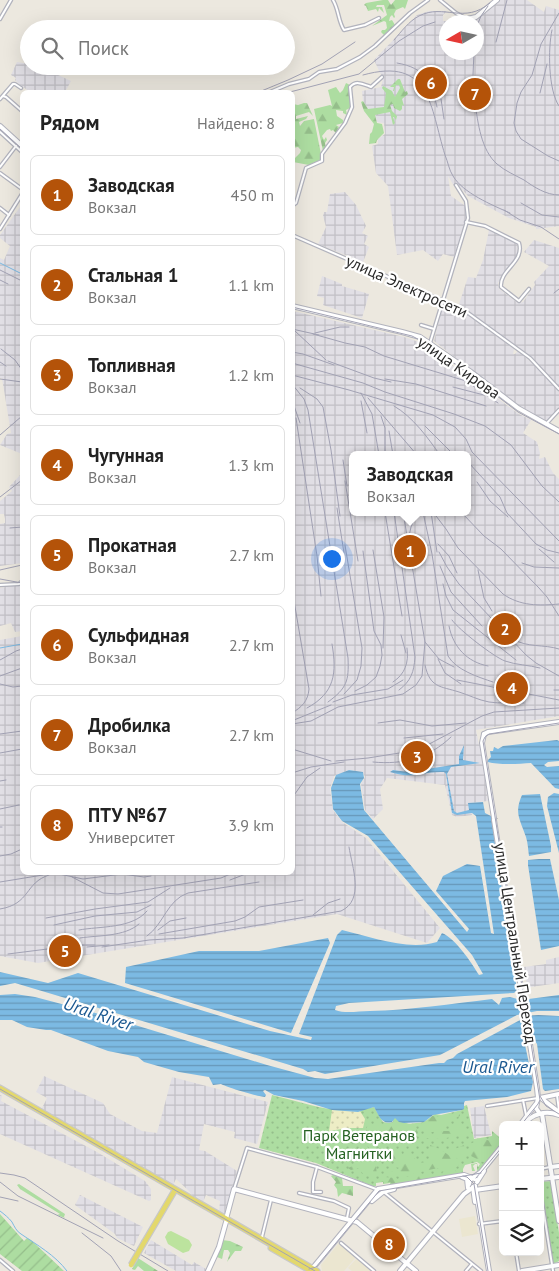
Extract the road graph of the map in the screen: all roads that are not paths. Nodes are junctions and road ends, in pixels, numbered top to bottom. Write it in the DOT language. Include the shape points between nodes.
graph roads {
  1 [pos="11,0"];
  2 [pos="334,0"];
  3 [pos="428,0"];
  4 [pos="440,0"];
  5 [pos="497,0"];
  6 [pos="460,15"];
  7 [pos="478,15"];
  8 [pos="0,18"];
  9 [pos="379,18"];
  10 [pos="382,78"];
  11 [pos="21,88"];
  12 [pos="275,90"];
  13 [pos="2,96"];
  14 [pos="0,99"];
  15 [pos="20,109"];
  16 [pos="0,126"];
  17 [pos="0,132"];
  18 [pos="20,144"];
  19 [pos="16,146"];
  20 [pos="20,150"];
  21 [pos="0,167"];
  22 [pos="0,173"];
  23 [pos="456,185"];
  24 [pos="20,188"];
  25 [pos="20,197"];
  26 [pos="295,204"];
  27 [pos="0,208"];
  28 [pos="9,215"];
  29 [pos="466,222"];
  30 [pos="0,229"];
  31 [pos="295,236"];
  32 [pos="529,289"];
  33 [pos="442,302"];
  34 [pos="295,307"];
  35 [pos="421,325"];
  36 [pos="434,329"];
  37 [pos="430,343"];
  38 [pos="559,389"];
  39 [pos="559,410"];
  40 [pos="546,424"];
  41 [pos="559,431"];
  42 [pos="20,583"];
  43 [pos="0,585"];
  44 [pos="559,722"];
  45 [pos="0,1090"];
  46 [pos="558,1094"];
  47 [pos="548,1096"];
  48 [pos="540,1098"];
  49 [pos="523,1100"];
  50 [pos="536,1104"];
  51 [pos="547,1104"];
  52 [pos="487,1106"];
  53 [pos="559,1112"];
  54 [pos="543,1113"];
  55 [pos="527,1118"];
  56 [pos="524,1121"];
  57 [pos="499,1151"];
  58 [pos="499,1152"];
  59 [pos="317,1166"];
  60 [pos="559,1166"];
  61 [pos="551,1167"];
  62 [pos="544,1168"];
  63 [pos="480,1172"];
  64 [pos="464,1175"];
  65 [pos="559,1176"];
  66 [pos="552,1178"];
  67 [pos="544,1179"];
  68 [pos="436,1181"];
  69 [pos="473,1184"];
  70 [pos="499,1186"];
  71 [pos="234,1189"];
  72 [pos="175,1191"];
  73 [pos="381,1191"];
  74 [pos="321,1192"];
  75 [pos="299,1193"];
  76 [pos="272,1199"];
  77 [pos="558,1211"];
  78 [pos="544,1214"];
  79 [pos="226,1220"];
  80 [pos="351,1221"];
  81 [pos="499,1221"];
  82 [pos="559,1221"];
  83 [pos="480,1224"];
  84 [pos="433,1231"];
  85 [pos="261,1239"];
  86 [pos="341,1243"];
  87 [pos="517,1256"];
  88 [pos="0,1260"];
  89 [pos="406,1263"];
  90 [pos="472,1264"];
  91 [pos="559,1265"];
  92 [pos="130,1268"];
  93 [pos="553,1269"];
  94 [pos="313,1270"];
  95 [pos="478,1270"];
  96 [pos="13,1271"];
  97 [pos="208,1271"];
  98 [pos="374,1271"];
  99 [pos="400,1271"];
  100 [pos="416,1271"];
  101 [pos="466,1271"];
  102 [pos="488,1271"];
  103 [pos="521,1271"];
  1 -- 8 [label="street"];
  2 -- 9 [label="street" via="344,30 365,26"];
  3 -- 12 [label="street" via="360,57 337,69 319,72 309,79"];
  4 -- 6 [label="street"];
  5 -- 7 [label="main road"];
  10 -- 26 [label="street" via="371,87 357,82 350,87 350,113 322,154 322,161 306,168"];
  11 -- 13 [label="street" via="13,84"];
  13 -- 14 [label="street"];
  13 -- 15 [label="street"];
  16 -- 18 [label="main road"];
  17 -- 19 [label="street"];
  19 -- 20 [label="street"];
  19 -- 21 [label="street"];
  22 -- 24 [label="street"];
  23 -- 29 [label="street" via="467,205"];
  25 -- 28 [label="street"];
  27 -- 28 [label="street"];
  28 -- 30 [label="street"];
  29 -- 32 [label="street" via="485,226 519,243 520,255 501,281 501,288 519,302"];
  29 -- 33 [label="street"];
  31 -- 33 [label="street, улица Электросети"];
  33 -- 36 [label="street"];
  33 -- 38 [label="street, улица Электросети" via="467,312 530,358"];
  34 -- 37 [label="main road, улица Кирова" via="402,332"];
  35 -- 36 [label="street"];
  36 -- 37 [label="street"];
  37 -- 40 [label="main road, улица Кирова" via="518,408"];
  39 -- 40 [label="street"];
  40 -- 41 [label="main road, улица Кирова"];
  42 -- 43 [label="street"];
  44 -- 48 [label="main road, улица Центральный Переход" via="484,734"];
  45 -- 72 [label="main road"];
  46 -- 47 [label="main road"];
  46 -- 53 [label="street"];
  47 -- 48 [label="main road"];
  47 -- 51 [label="main road"];
  48 -- 49 [label="street"];
  48 -- 50 [label="main road"];
  48 -- 51 [label="main road"];
  49 -- 52 [label="street"];
  49 -- 55 [label="street"];
  50 -- 54 [label="main road" via="537,1111"];
  50 -- 55 [label="main road"];
  51 -- 53 [label="main road"];
  51 -- 54 [label="main road"];
  53 -- 54 [label="main road"];
  54 -- 55 [label="main road"];
  54 -- 61 [label="main road"];
  55 -- 56 [label="main road"];
  57 -- 63 [label="main road"];
  58 -- 69 [label="main road"];
  59 -- 71 [label="street" via="247,1148"];
  59 -- 73 [label="street"];
  59 -- 74 [label="street" via="313,1192"];
  60 -- 61 [label="main road"];
  61 -- 62 [label="street"];
  61 -- 66 [label="main road"];
  63 -- 64 [label="main road"];
  63 -- 69 [label="main road"];
  64 -- 68 [label="main road"];
  64 -- 69 [label="main road"];
  65 -- 66 [label="main road"];
  66 -- 67 [label="main road"];
  66 -- 77 [label="main road"];
  68 -- 69 [label="main road" via="464,1177"];
  68 -- 73 [label="main road"];
  69 -- 70 [label="main road"];
  69 -- 83 [label="main road"];
  69 -- 84 [label="main road"];
  71 -- 76 [label="main road"];
  71 -- 79 [label="main road"];
  72 -- 79 [label="main road"];
  72 -- 92 [label="main road, bridge"];
  73 -- 80 [label="main road"];
  73 -- 84 [label="street"];
  75 -- 80 [label="street" via="349,1208"];
  76 -- 80 [label="main road"];
  76 -- 85 [label="street"];
  77 -- 82 [label="main road"];
  78 -- 93 [label="street"];
  79 -- 85 [label="main road"];
  79 -- 94 [label="main road"];
  79 -- 97 [label="main road"];
  80 -- 89 [label="main road"];
  80 -- 94 [label="main road"];
  81 -- 83 [label="street"];
  83 -- 102 [label="main road"];
  84 -- 89 [label="main road"];
  84 -- 90 [label="street"];
  85 -- 94 [label="main road"];
  86 -- 98 [label="street"];
  87 -- 103 [label="street"];
  88 -- 96 [label="street"];
  89 -- 99 [label="main road"];
  89 -- 100 [label="main road"];
  90 -- 95 [label="street"];
  90 -- 101 [label="street"];
  91 -- 93 [label="main road"];
  93 -- 103 [label="main road"];
}
